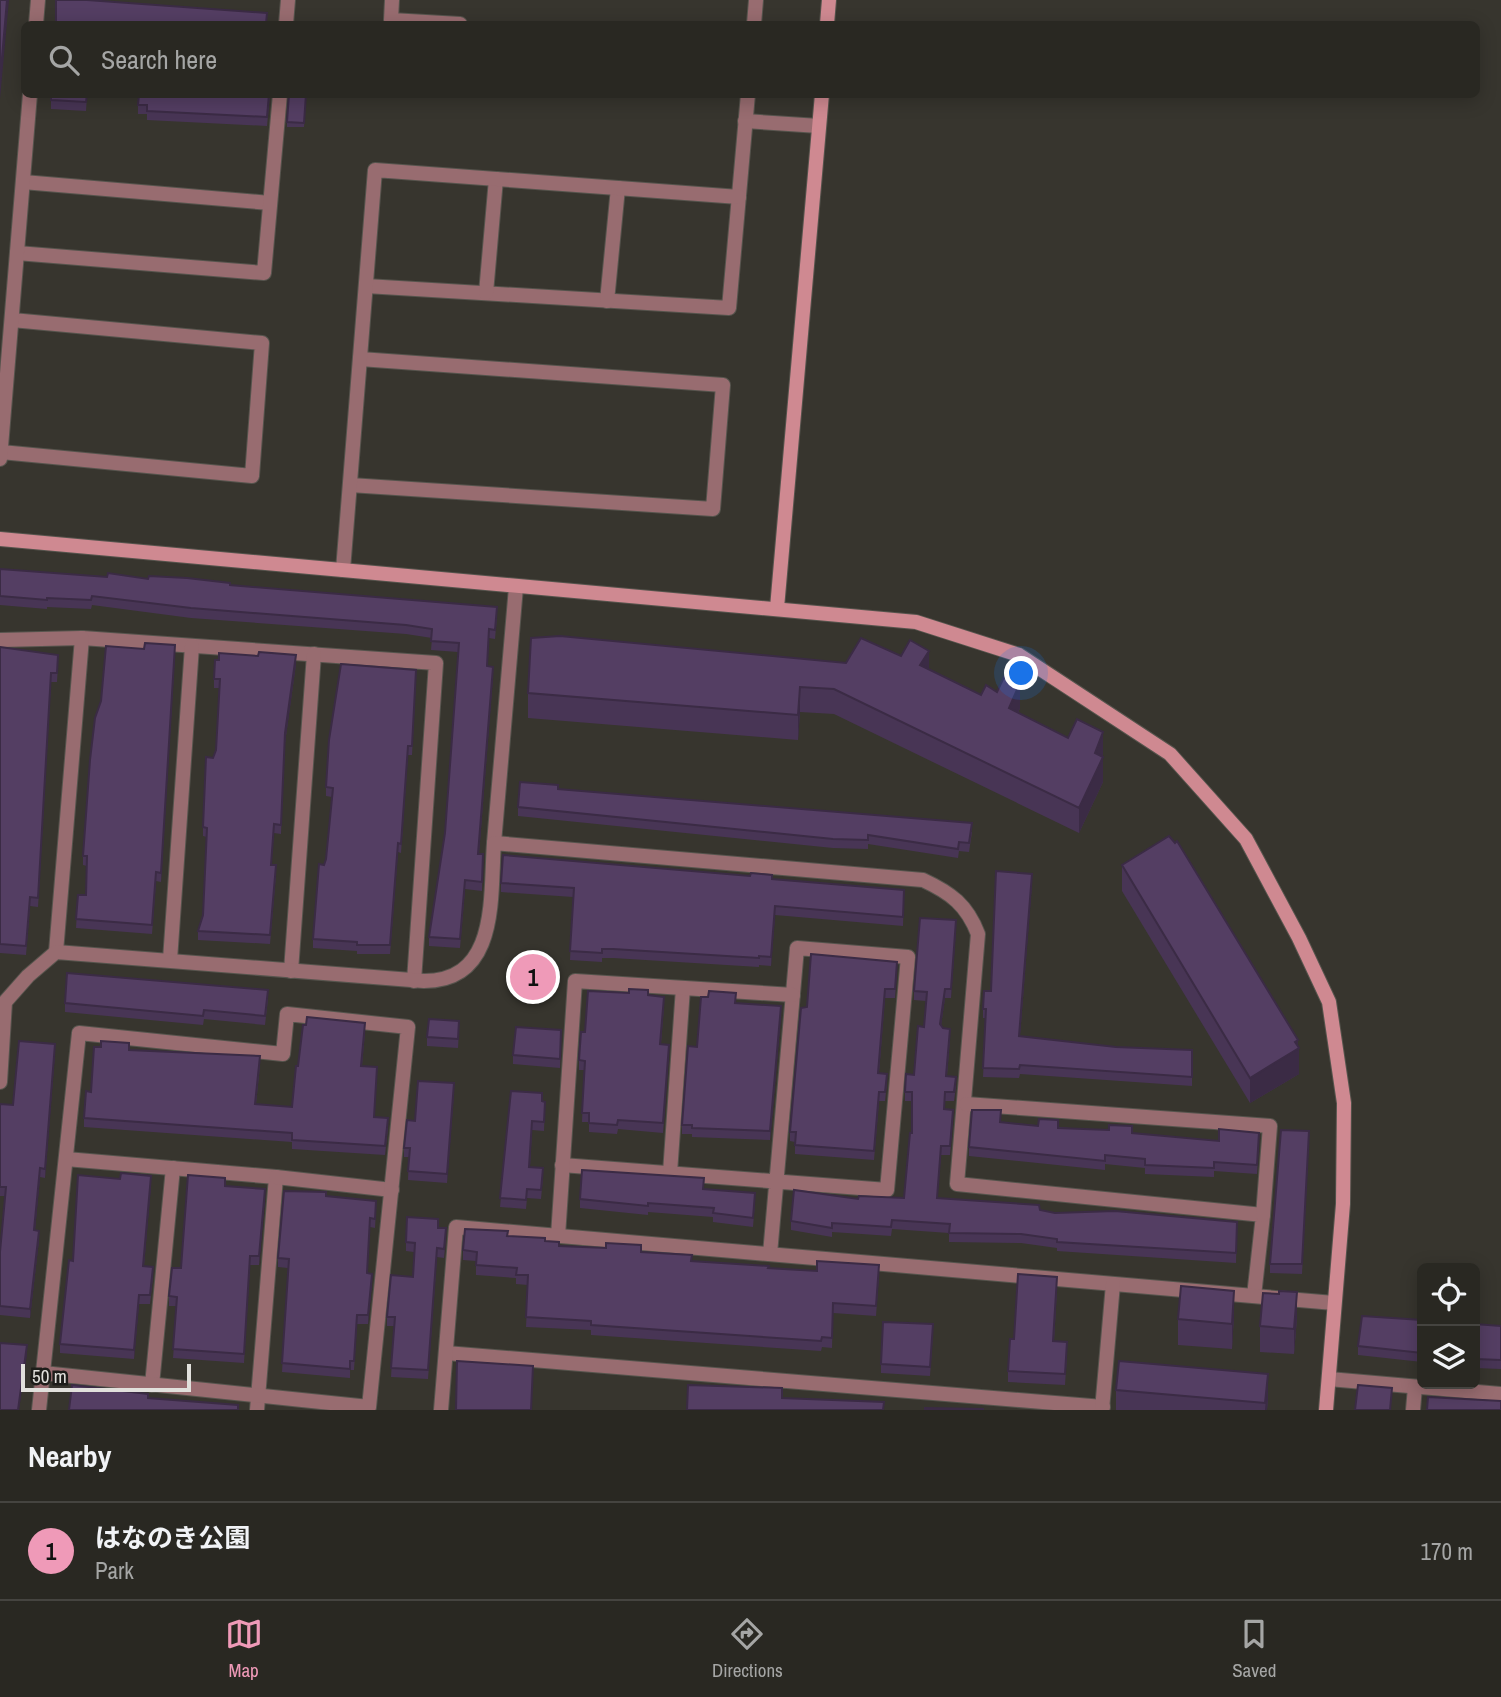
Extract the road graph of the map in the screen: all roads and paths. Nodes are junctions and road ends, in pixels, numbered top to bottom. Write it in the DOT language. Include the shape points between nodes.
graph roads {
  1 [pos="38,0"];
  2 [pos="288,0"];
  3 [pos="392,0"];
  4 [pos="756,0"];
  5 [pos="829,0"];
  6 [pos="36,21"];
  7 [pos="286,21"];
  8 [pos="408,21"];
  9 [pos="754,21"];
  10 [pos="827,21"];
  11 [pos="30,98"];
  12 [pos="280,98"];
  13 [pos="748,98"];
  14 [pos="822,98"];
  15 [pos="745,121"];
  16 [pos="819,126"];
  17 [pos="496,179"];
  18 [pos="23,182"];
  19 [pos="618,188"];
  20 [pos="739,198"];
  21 [pos="270,203"];
  22 [pos="17,253"];
  23 [pos="366,286"];
  24 [pos="486,293"];
  25 [pos="607,301"];
  26 [pos="12,320"];
  27 [pos="360,359"];
  28 [pos="1,452"];
  29 [pos="0,459"];
  30 [pos="350,485"];
  31 [pos="0,540"];
  32 [pos="343,569"];
  33 [pos="516,587"];
  34 [pos="777,608"];
  35 [pos="82,638"];
  36 [pos="0,640"];
  37 [pos="192,646"];
  38 [pos="314,654"];
  39 [pos="494,843"];
  40 [pos="56,952"];
  41 [pos="170,960"];
  42 [pos="291,971"];
  43 [pos="414,981"];
  44 [pos="683,988"];
  45 [pos="793,995"];
  46 [pos="2,1002"];
  47 [pos="0,1082"];
  48 [pos="966,1104"];
  49 [pos="66,1158"];
  50 [pos="562,1165"];
  51 [pos="173,1168"];
  52 [pos="670,1172"];
  53 [pos="276,1177"];
  54 [pos="777,1180"];
  55 [pos="391,1190"];
  56 [pos="1263,1215"];
  57 [pos="558,1236"];
  58 [pos="770,1254"];
  59 [pos="1113,1284"];
  60 [pos="1254,1296"];
  61 [pos="1334,1303"];
  62 [pos="446,1353"];
  63 [pos="43,1373"];
  64 [pos="1329,1379"];
  65 [pos="152,1385"];
  66 [pos="1415,1387"];
  67 [pos="1501,1394"];
  68 [pos="257,1403"];
  69 [pos="1102,1409"];
  70 [pos="39,1410"];
  71 [pos="441,1410"];
  72 [pos="1326,1410"];
  73 [pos="1413,1410"];
  1 -- 6 [label="street"];
  2 -- 7 [label="street"];
  3 -- 8 [label="street" via="391,20"];
  4 -- 9 [label="street"];
  5 -- 10 [label="street"];
  11 -- 18 [label="street"];
  12 -- 21 [label="street"];
  13 -- 15 [label="street"];
  14 -- 16 [label="street"];
  15 -- 16 [label="street"];
  15 -- 20 [label="street"];
  16 -- 34 [label="street"];
  17 -- 19 [label="street"];
  17 -- 23 [label="street" via="375,170"];
  17 -- 24 [label="street"];
  18 -- 21 [label="street"];
  18 -- 22 [label="street"];
  19 -- 20 [label="street"];
  19 -- 25 [label="street"];
  20 -- 25 [label="street" via="729,308"];
  21 -- 22 [label="street" via="264,273"];
  22 -- 26 [label="street"];
  23 -- 24 [label="street"];
  23 -- 27 [label="street"];
  24 -- 25 [label="street"];
  26 -- 28 [label="street"];
  26 -- 28 [label="street" via="262,343 252,476"];
  27 -- 30 [label="street"];
  27 -- 30 [label="street" via="723,385 721,413 713,509"];
  28 -- 29 [label="street"];
  30 -- 32 [label="street"];
  31 -- 32 [label="street"];
  32 -- 33 [label="street"];
  33 -- 34 [label="street"];
  33 -- 39 [label="street"];
  34 -- 61 [label="street" via="916,622 1019,655 1170,754 1246,839 1329,1002 1344,1103 1343,1204"];
  35 -- 36 [label="street"];
  35 -- 37 [label="street"];
  35 -- 40 [label="street"];
  37 -- 38 [label="street"];
  37 -- 41 [label="street"];
  38 -- 42 [label="street"];
  38 -- 43 [label="street" via="436,663"];
  39 -- 43 [label="street" via="487,926 478,953 466,969 451,978"];
  39 -- 48 [label="street" via="923,880 952,894 972,917 978,934"];
  40 -- 41 [label="street"];
  40 -- 46 [label="street"];
  41 -- 42 [label="street"];
  42 -- 43 [label="street"];
  44 -- 45 [label="street"];
  44 -- 50 [label="street" via="575,981"];
  44 -- 52 [label="street"];
  45 -- 54 [label="street"];
  45 -- 54 [label="street" via="797,948 908,957 887,1190"];
  46 -- 47 [label="street"];
  48 -- 56 [label="street" via="957,1184"];
  48 -- 56 [label="street" via="1270,1126"];
  49 -- 51 [label="street"];
  49 -- 55 [label="street" via="79,1033 283,1054 287,1014 408,1027"];
  49 -- 63 [label="street"];
  50 -- 52 [label="street"];
  50 -- 57 [label="street"];
  51 -- 53 [label="street"];
  51 -- 65 [label="street"];
  52 -- 54 [label="street"];
  53 -- 55 [label="street"];
  53 -- 68 [label="street"];
  54 -- 58 [label="street"];
  55 -- 68 [label="street" via="369,1407"];
  56 -- 60 [label="street"];
  57 -- 58 [label="street"];
  57 -- 62 [label="street" via="456,1227"];
  58 -- 59 [label="street"];
  59 -- 60 [label="street"];
  59 -- 69 [label="street"];
  60 -- 61 [label="street"];
  61 -- 64 [label="street"];
  62 -- 69 [label="street"];
  62 -- 71 [label="street"];
  63 -- 65 [label="street"];
  63 -- 70 [label="street"];
  64 -- 66 [label="street"];
  64 -- 72 [label="street"];
  65 -- 68 [label="street"];
  66 -- 67 [label="street"];
  66 -- 73 [label="street"];
}
